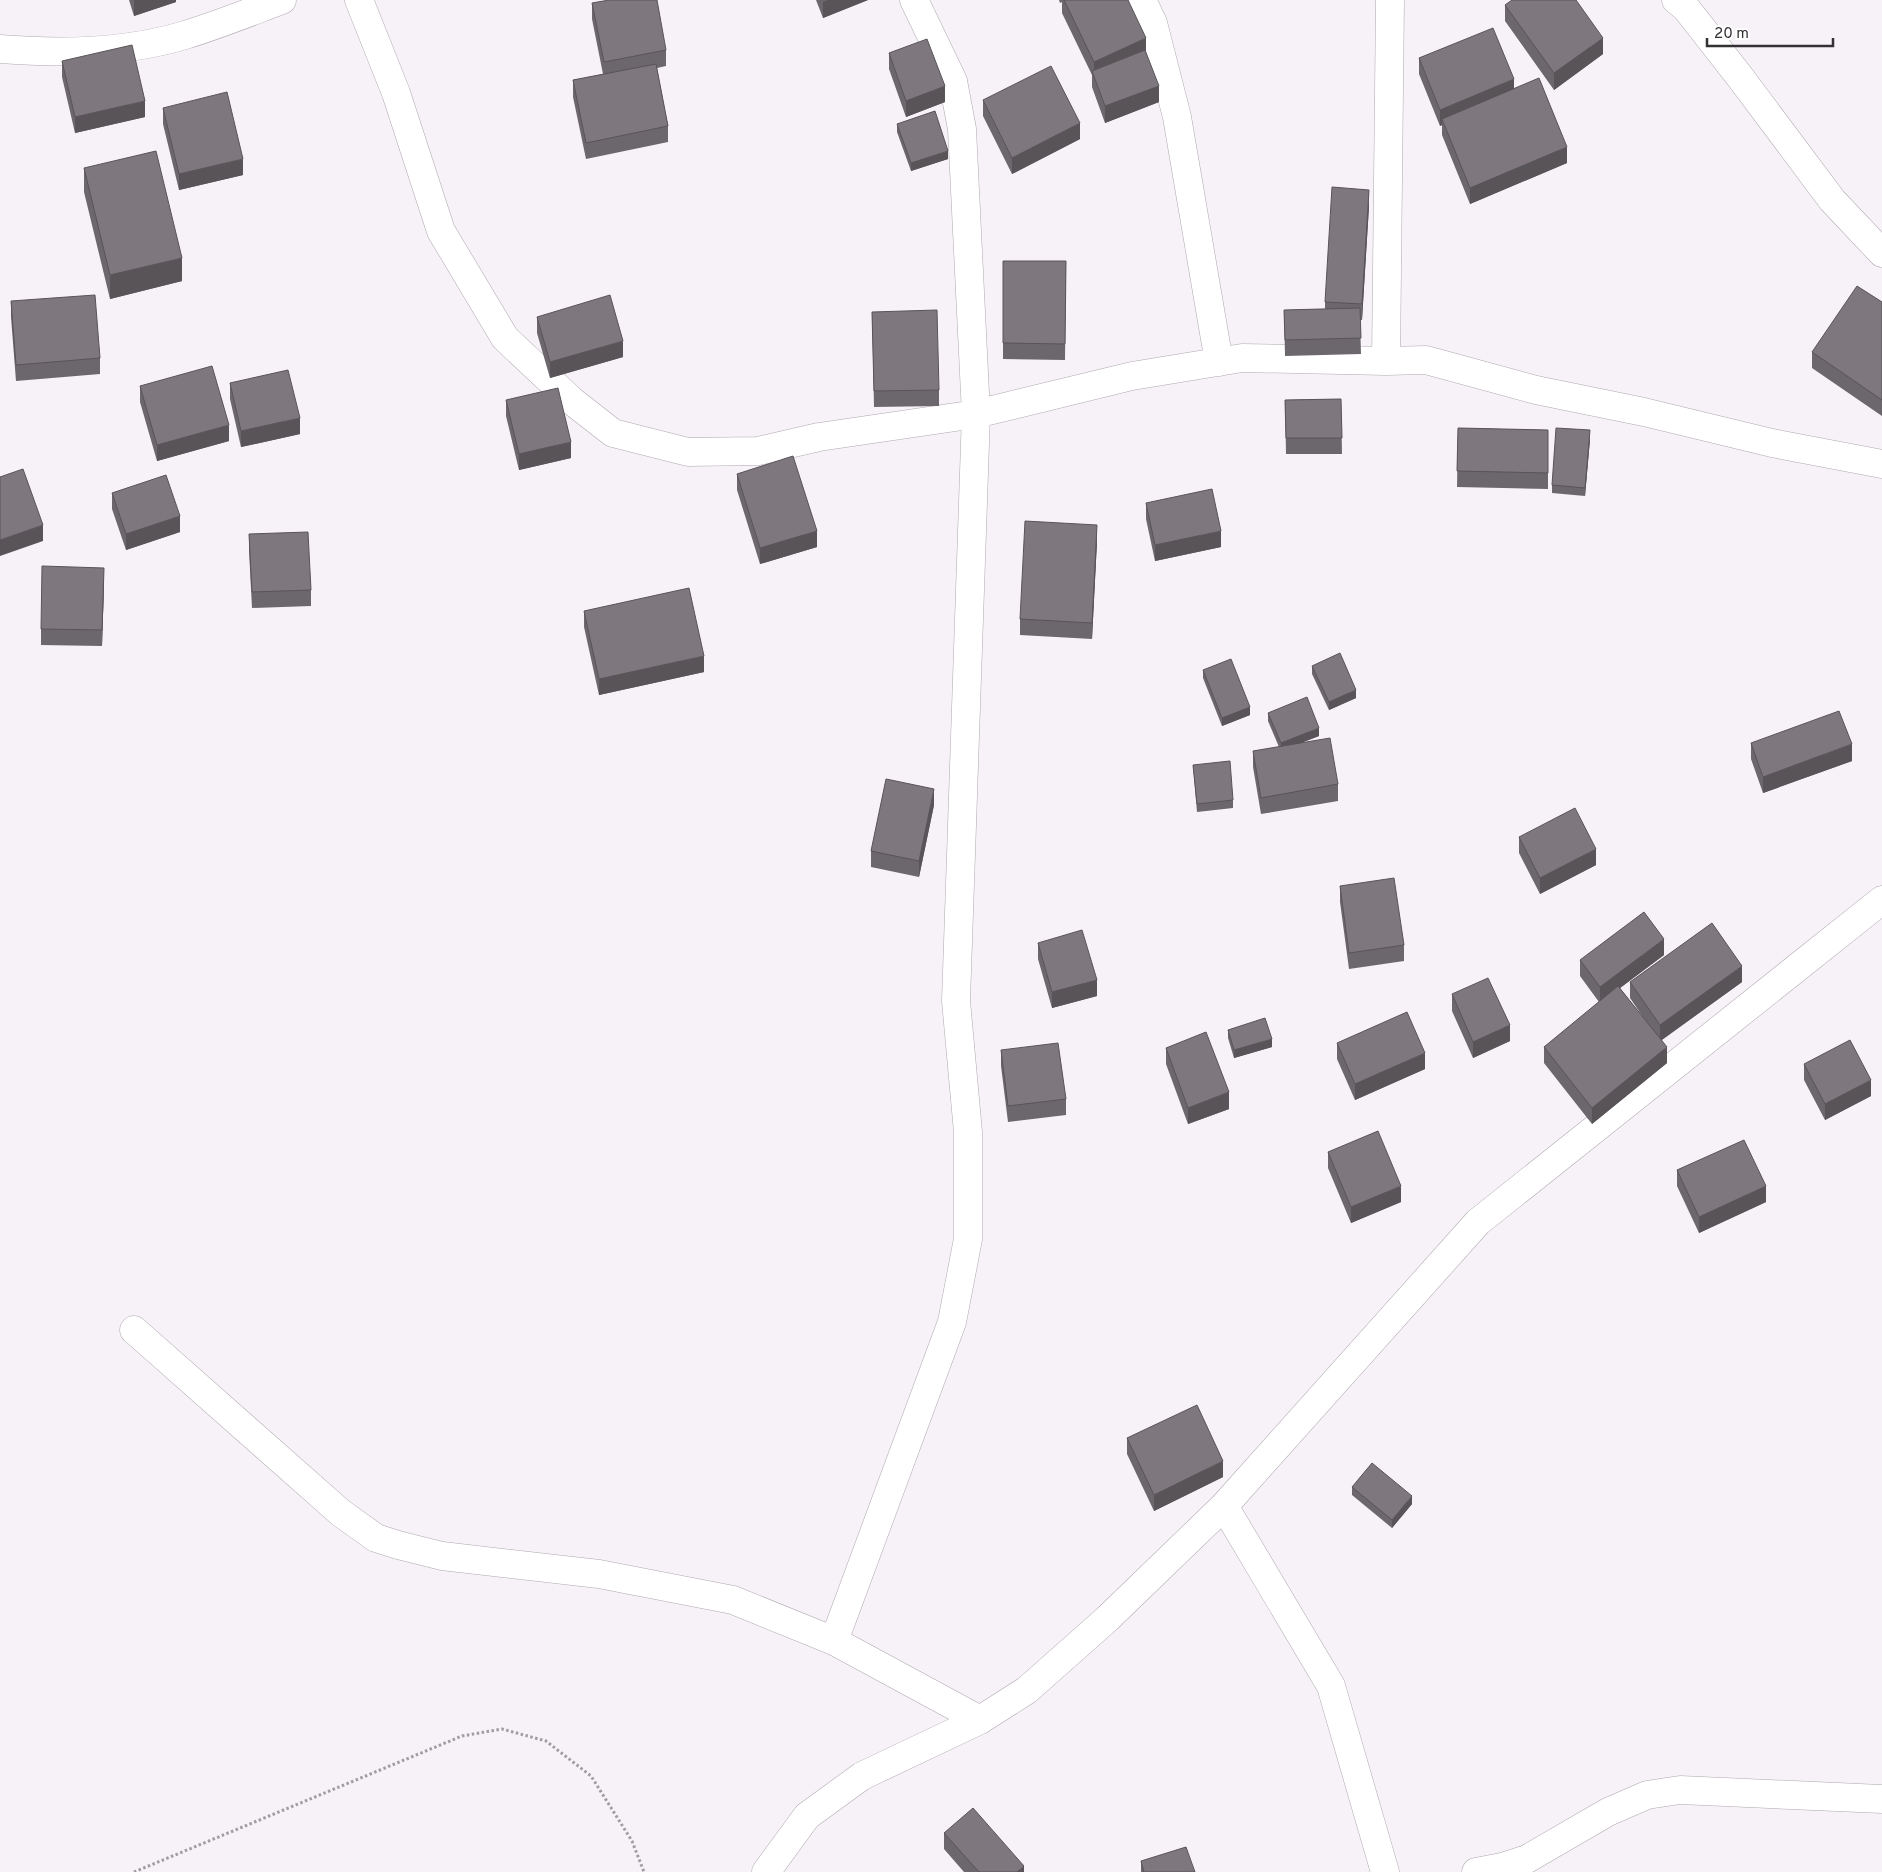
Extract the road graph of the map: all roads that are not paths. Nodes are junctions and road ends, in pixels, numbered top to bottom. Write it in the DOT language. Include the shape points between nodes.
graph roads {
  1 [pos="282,0"];
  2 [pos="360,0"];
  3 [pos="914,0"];
  4 [pos="1142,0"];
  5 [pos="1390,0"];
  6 [pos="1676,0"];
  7 [pos="0,49"];
  8 [pos="1882,253"];
  9 [pos="1386,361"];
  10 [pos="1219,362"];
  11 [pos="976,414"];
  12 [pos="1882,464"];
  13 [pos="1882,900"];
  14 [pos="134,1330"];
  15 [pos="1224,1506"];
  16 [pos="834,1640"];
  17 [pos="980,1720"];
  18 [pos="1882,1799"];
  19 [pos="766,1872"];
  20 [pos="1385,1872"];
  21 [pos="1476,1872"];
  1 -- 7 [label="street" via="183,36 124,48 46,53"];
  2 -- 11 [label="street" via="396,93 441,231 505,338 572,401 612,433 688,452 758,451 819,437"];
  3 -- 11 [label="street" via="953,81 962,129"];
  4 -- 10 [label="street" via="1153,24 1177,117"];
  5 -- 9 [label="street"];
  6 -- 8 [label="street" via="1740,76 1832,200"];
  9 -- 10 [label="street" via="1242,358"];
  9 -- 12 [label="street" via="1426,360 1536,390"];
  10 -- 11 [label="street" via="1132,376"];
  11 -- 16 [label="street" via="956,1001 968,1132 968,1239 952,1322"];
  13 -- 15 [label="street" via="1478,1222"];
  14 -- 16 [label="street" via="340,1513 376,1538 442,1556 599,1574 733,1600"];
  15 -- 17 [label="street" via="1027,1690"];
  15 -- 20 [label="street" via="1332,1686"];
  16 -- 17 [label="street"];
  17 -- 19 [label="street" via="862,1776 807,1816"];
  18 -- 21 [label="street" via="1690,1790 1647,1795 1608,1812 1527,1859"];
}
